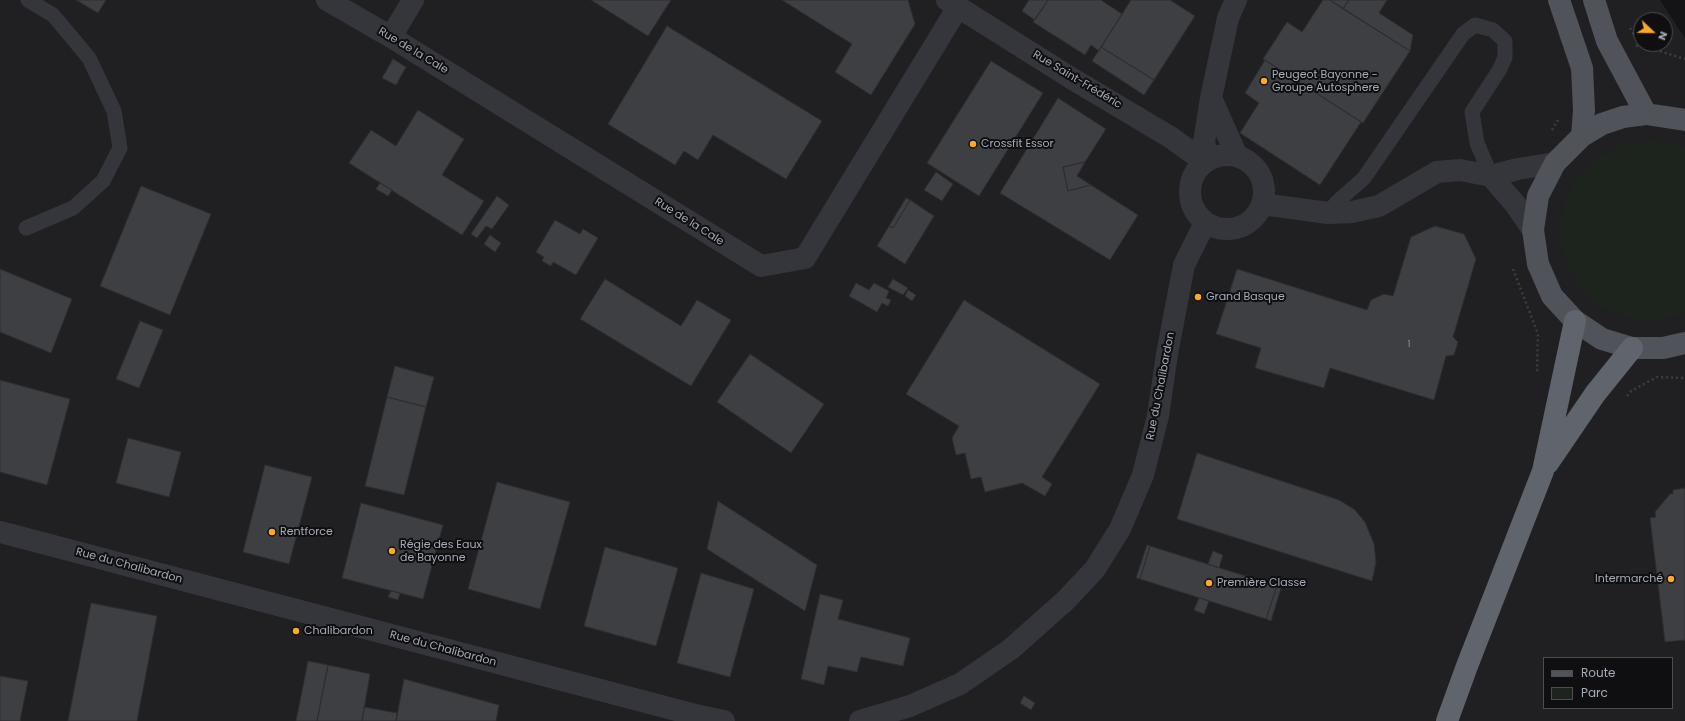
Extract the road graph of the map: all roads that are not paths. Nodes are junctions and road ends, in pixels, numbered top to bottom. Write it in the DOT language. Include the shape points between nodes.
graph roads {
  1 [pos="28,0"];
  2 [pos="327,0"];
  3 [pos="413,0"];
  4 [pos="1236,0"];
  5 [pos="1559,0"];
  6 [pos="1594,0"];
  7 [pos="952,3"];
  8 [pos="391,37"];
  9 [pos="1211,98"];
  10 [pos="1646,114"];
  11 [pos="1685,120"];
  12 [pos="1582,136"];
  13 [pos="1237,156"];
  14 [pos="1207,161"];
  15 [pos="1555,162"];
  16 [pos="1492,176"];
  17 [pos="1262,204"];
  18 [pos="1328,213"];
  19 [pos="1205,223"];
  20 [pos="26,228"];
  21 [pos="1533,230"];
  22 [pos="1575,321"];
  23 [pos="1685,343"];
  24 [pos="1632,348"];
  25 [pos="1543,471"];
  26 [pos="0,532"];
  27 [pos="1467,666"];
  28 [pos="724,721"];
  29 [pos="860,721"];
  30 [pos="1437,721"];
  31 [pos="1447,721"];
  1 -- 20 [label="lane" via="53,15 89,58 114,111 120,148 103,182 72,208"];
  2 -- 8 [label="street, Rue de la Cale"];
  3 -- 8 [label="street"];
  4 -- 9 [label="street" via="1228,18"];
  5 -- 12 [label="main road" via="1582,68"];
  6 -- 10 [label="main road" via="1607,41"];
  7 -- 8 [label="street, Rue de la Cale" via="805,258 761,266"];
  7 -- 14 [label="street, Rue Saint-Frédéric"];
  9 -- 13 [label="street"];
  9 -- 14 [label="street" via="1204,142"];
  10 -- 11 [label="main road"];
  10 -- 12 [label="main road" via="1602,124"];
  12 -- 15 [label="main road"];
  13 -- 14 [label="street" via="1222,156"];
  13 -- 17 [label="street" via="1248,162 1262,180"];
  14 -- 19 [label="street" via="1195,172 1190,186 1190,200 1196,213"];
  15 -- 16 [label="street"];
  15 -- 21 [label="main road" via="1538,196"];
  16 -- 18 [label="street" via="1460,170 1437,172 1379,206 1352,212"];
  16 -- 18 [label="lane" via="1477,143 1472,112 1500,69 1505,57 1505,41 1493,30 1476,26 1463,34 1364,178"];
  16 -- 21 [label="street"];
  17 -- 18 [label="street"];
  17 -- 19 [label="street" via="1257,214 1238,228 1216,228"];
  19 -- 29 [label="street, Rue du Chalibardon" via="1184,265 1158,416 1143,476 1120,529 1094,569 1066,600 1011,649 960,684 910,706"];
  21 -- 22 [label="main road" via="1538,264 1552,296"];
  22 -- 24 [label="main road" via="1602,338"];
  22 -- 25 [label="highway"];
  23 -- 24 [label="main road" via="1663,348"];
  24 -- 25 [label="highway" via="1596,394"];
  25 -- 27 [label="highway"];
  26 -- 28 [label="street, Rue du Chalibardon"];
  27 -- 30 [label="highway"];
  27 -- 31 [label="highway"];
}
